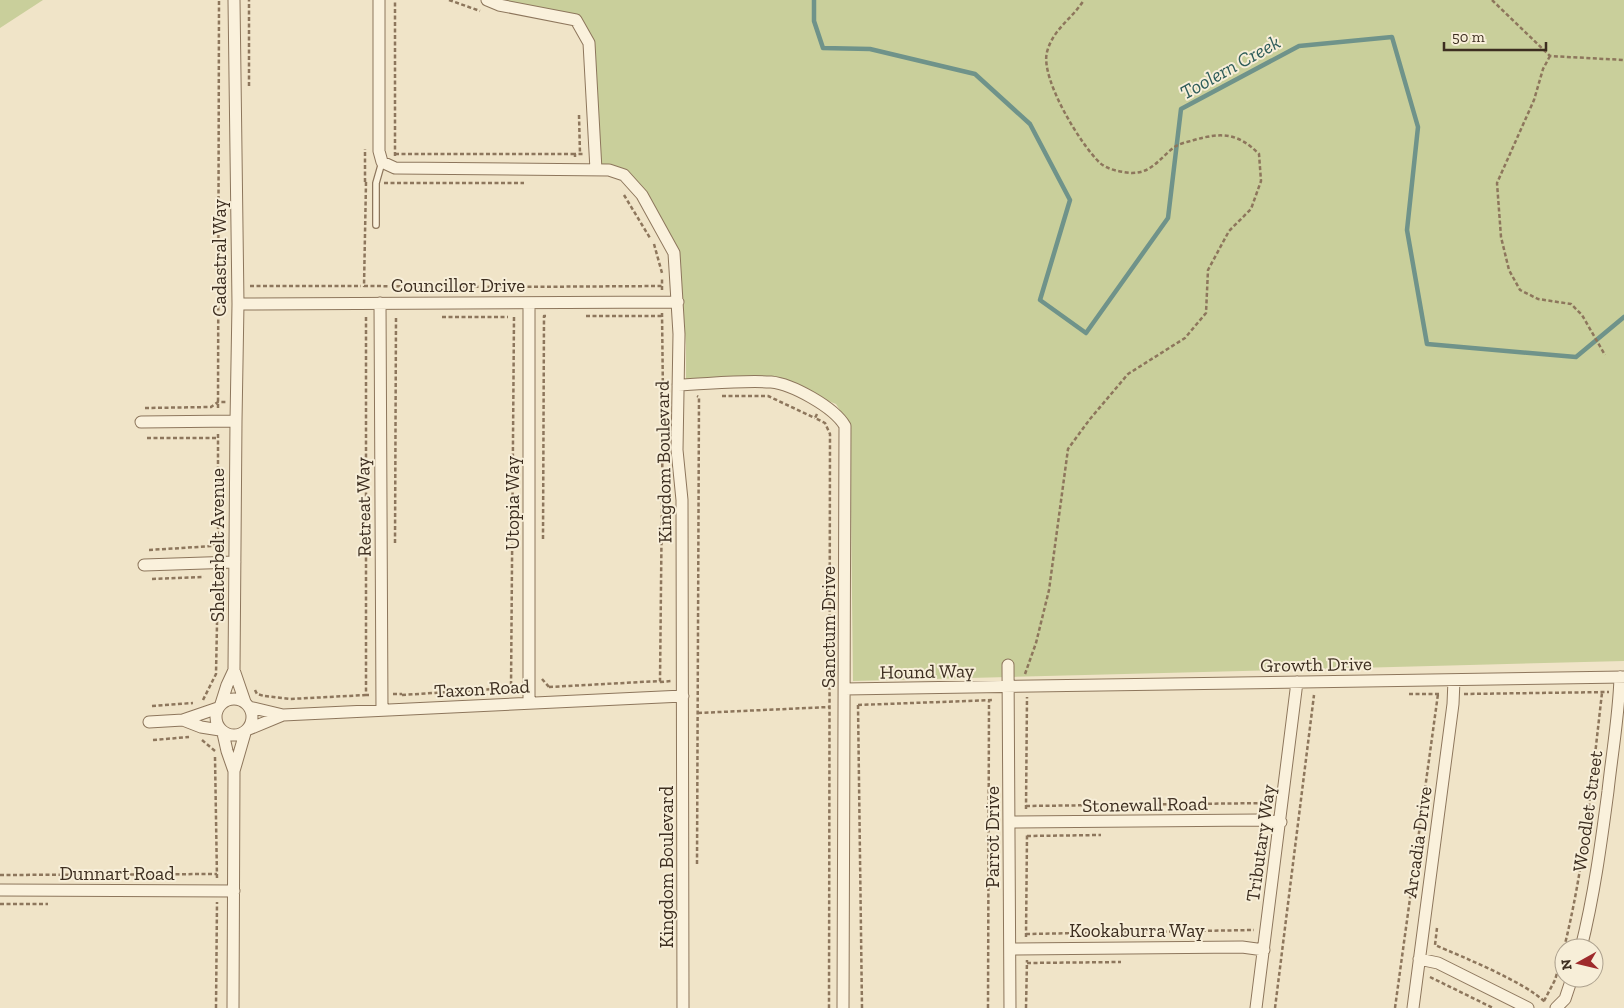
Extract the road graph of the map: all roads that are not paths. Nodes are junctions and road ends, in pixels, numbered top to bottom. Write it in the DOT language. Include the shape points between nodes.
graph roads {
  1 [pos="234,0"];
  2 [pos="379,0"];
  3 [pos="487,0"];
  4 [pos="382,162"];
  5 [pos="596,170"];
  6 [pos="376,225"];
  7 [pos="678,302"];
  8 [pos="380,303"];
  9 [pos="529,303"];
  10 [pos="238,304"];
  11 [pos="678,390"];
  12 [pos="236,421"];
  13 [pos="141,422"];
  14 [pos="234,562"];
  15 [pos="144,566"];
  16 [pos="1008,666"];
  17 [pos="234,670"];
  18 [pos="1622,677"];
  19 [pos="1454,680"];
  20 [pos="1297,682"];
  21 [pos="1008,687"];
  22 [pos="845,690"];
  23 [pos="683,696"];
  24 [pos="530,703"];
  25 [pos="247,705"];
  26 [pos="220,706"];
  27 [pos="382,710"];
  28 [pos="282,715"];
  29 [pos="183,720"];
  30 [pos="149,722"];
  31 [pos="222,731"];
  32 [pos="247,731"];
  33 [pos="234,771"];
  34 [pos="1009,822"];
  35 [pos="1280,822"];
  36 [pos="0,890"];
  37 [pos="234,891"];
  38 [pos="1583,938"];
  39 [pos="1010,949"];
  40 [pos="1264,950"];
  41 [pos="1419,959"];
  42 [pos="1569,988"];
  43 [pos="233,1008"];
  44 [pos="683,1008"];
  45 [pos="843,1008"];
  46 [pos="1010,1008"];
  47 [pos="1256,1008"];
  48 [pos="1413,1008"];
  49 [pos="1528,1008"];
  50 [pos="1556,1008"];
  1 -- 10 [label="street, Cadastral Way"];
  2 -- 4 [label="street" via="379,151"];
  3 -- 5 [label="street" via="576,20 588,43"];
  4 -- 5 [label="street, Kingdom Boulevard" via="395,168"];
  4 -- 6 [label="lane" via="376,182"];
  5 -- 7 [label="street, Kingdom Boulevard" via="624,175 642,194 674,253"];
  7 -- 9 [label="street, Councillor Drive"];
  7 -- 11 [label="street, Kingdom Boulevard"];
  8 -- 9 [label="street, Councillor Drive"];
  8 -- 10 [label="street, Councillor Drive"];
  8 -- 27 [label="street, Retreat Way"];
  9 -- 24 [label="street, Utopia Way"];
  10 -- 12 [label="street, Cadastral Way"];
  11 -- 22 [label="street, Sanctum Drive" via="698,384 772,382 822,404 845,426"];
  11 -- 23 [label="street, Kingdom Boulevard"];
  12 -- 13 [label="street"];
  12 -- 14 [label="street, Shelterbelt Avenue"];
  14 -- 15 [label="street"];
  14 -- 17 [label="street, Shelterbelt Avenue"];
  16 -- 21 [label="street, Parrot Drive"];
  17 -- 25 [label="street, Shelterbelt Avenue"];
  17 -- 26 [label="street, Shelterbelt Avenue"];
  18 -- 19 [label="street, Growth Drive"];
  18 -- 38 [label="street, Woodlet Street" via="1598,864"];
  19 -- 20 [label="street, Growth Drive"];
  19 -- 41 [label="street, Arcadia Drive"];
  20 -- 21 [label="street, Growth Drive"];
  20 -- 35 [label="street, Tributary Way"];
  21 -- 22 [label="street, Hound Way"];
  21 -- 34 [label="street, Parrot Drive"];
  22 -- 45 [label="street, Sanctum Drive"];
  23 -- 24 [label="street, Taxon Road"];
  23 -- 44 [label="street, Kingdom Boulevard"];
  24 -- 27 [label="street, Taxon Road"];
  25 -- 26 [label="street" via="230,699"];
  25 -- 28 [label="street"];
  25 -- 32 [label="street" via="252,718"];
  26 -- 29 [label="street"];
  26 -- 31 [label="street" via="216,717"];
  27 -- 28 [label="street, Taxon Road"];
  28 -- 32 [label="street"];
  29 -- 30 [label="street"];
  29 -- 31 [label="street"];
  31 -- 32 [label="street" via="234,736"];
  31 -- 33 [label="street"];
  32 -- 33 [label="street"];
  33 -- 37 [label="street"];
  34 -- 35 [label="street, Stonewall Road"];
  34 -- 39 [label="street, Parrot Drive"];
  35 -- 40 [label="street, Tributary Way"];
  36 -- 37 [label="street, Dunnart Road"];
  37 -- 43 [label="street"];
  39 -- 40 [label="street, Kookaburra Way" via="1242,947"];
  39 -- 46 [label="street, Parrot Drive"];
  40 -- 47 [label="street, Tributary Way"];
  41 -- 48 [label="street, Arcadia Drive"];
  41 -- 49 [label="street" via="1438,963"];
  42 -- 50 [label="street" via="1565,999"];
}
